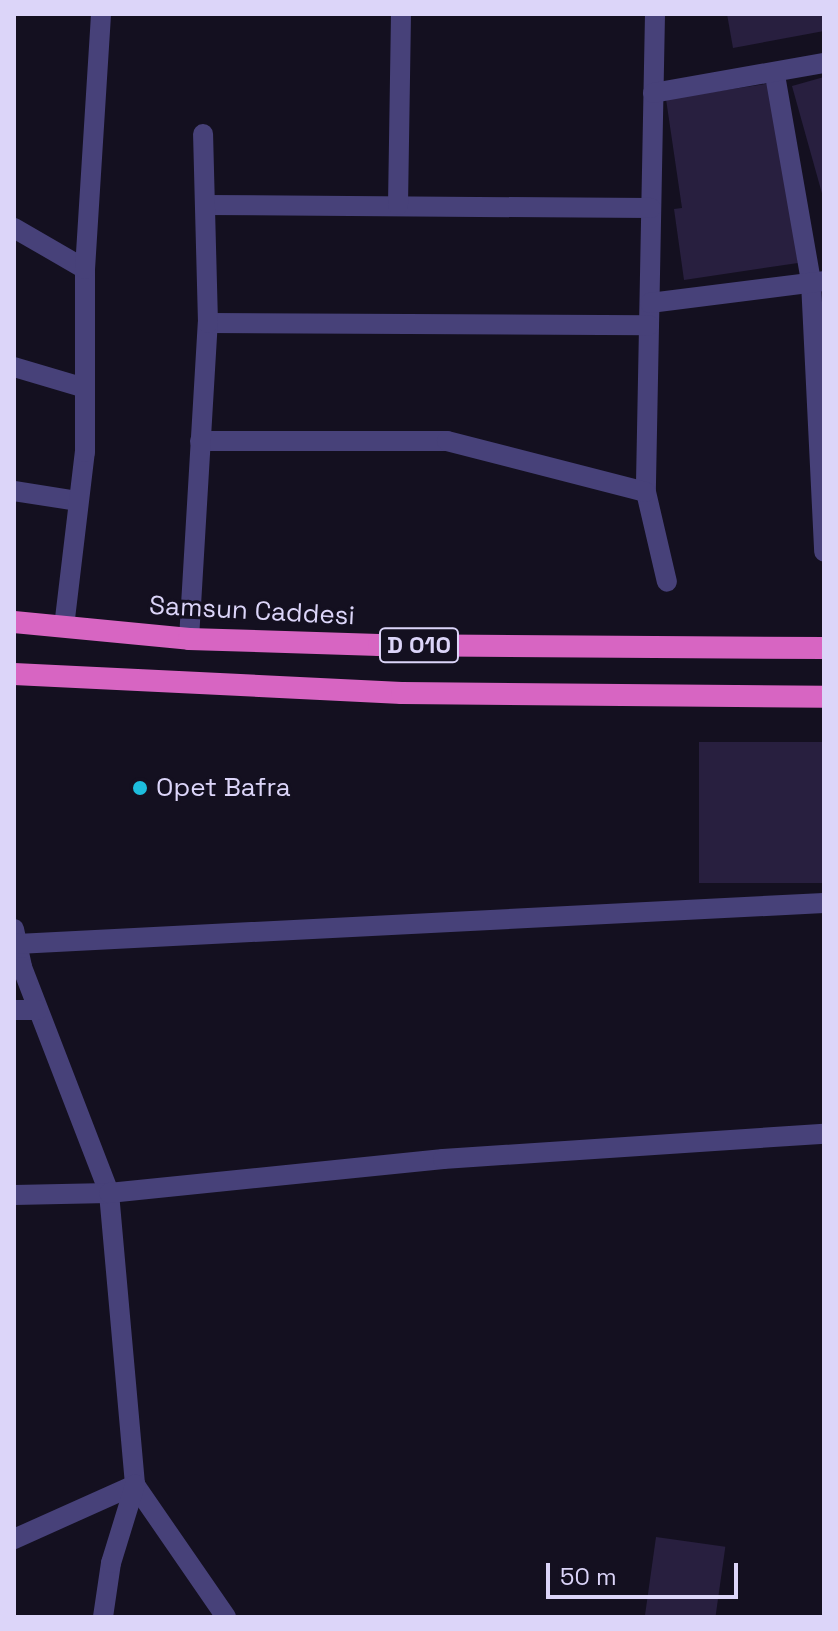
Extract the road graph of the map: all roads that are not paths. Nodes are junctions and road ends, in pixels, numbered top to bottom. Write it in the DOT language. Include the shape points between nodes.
graph roads {
  1 [pos="101,14"];
  2 [pos="401,14"];
  3 [pos="655,14"];
  4 [pos="824,63"];
  5 [pos="775,75"];
  6 [pos="653,93"];
  7 [pos="203,134"];
  8 [pos="205,205"];
  9 [pos="398,205"];
  10 [pos="651,208"];
  11 [pos="14,228"];
  12 [pos="85,269"];
  13 [pos="818,282"];
  14 [pos="650,303"];
  15 [pos="208,323"];
  16 [pos="649,325"];
  17 [pos="14,367"];
  18 [pos="85,388"];
  19 [pos="200,441"];
  20 [pos="14,491"];
  21 [pos="646,492"];
  22 [pos="78,501"];
  23 [pos="824,552"];
  24 [pos="667,582"];
  25 [pos="14,622"];
  26 [pos="64,627"];
  27 [pos="189,639"];
  28 [pos="824,648"];
  29 [pos="14,674"];
  30 [pos="824,697"];
  31 [pos="824,903"];
  32 [pos="16,936"];
  33 [pos="14,1010"];
  34 [pos="38,1010"];
  35 [pos="824,1134"];
  36 [pos="109,1193"];
  37 [pos="14,1195"];
  38 [pos="135,1485"];
  39 [pos="14,1539"];
  40 [pos="103,1617"];
  41 [pos="226,1617"];
  1 -- 12 [label="street"];
  2 -- 9 [label="street"];
  3 -- 6 [label="street"];
  4 -- 5 [label="street"];
  5 -- 6 [label="street"];
  5 -- 13 [label="street"];
  6 -- 10 [label="street"];
  7 -- 8 [label="street"];
  8 -- 9 [label="street"];
  8 -- 15 [label="street"];
  9 -- 10 [label="street"];
  10 -- 14 [label="street"];
  11 -- 12 [label="street"];
  12 -- 18 [label="street"];
  13 -- 14 [label="street"];
  13 -- 23 [label="street"];
  14 -- 16 [label="street"];
  15 -- 16 [label="street"];
  15 -- 19 [label="street"];
  16 -- 21 [label="street"];
  17 -- 18 [label="street"];
  18 -- 22 [label="street"];
  19 -- 21 [label="street" via="447,441"];
  19 -- 27 [label="street"];
  20 -- 22 [label="street"];
  21 -- 24 [label="street"];
  22 -- 26 [label="street"];
  25 -- 26 [label="highway, Samsun Caddesi / D 010"];
  26 -- 27 [label="highway, Samsun Caddesi / D 010"];
  27 -- 28 [label="highway, Samsun Caddesi / D 010"];
  29 -- 30 [label="highway, D 010" via="402,693"];
  31 -- 32 [label="street"];
  32 -- 34 [label="street"];
  33 -- 34 [label="street"];
  34 -- 36 [label="street"];
  35 -- 36 [label="street" via="443,1159"];
  36 -- 37 [label="street"];
  36 -- 38 [label="street"];
  38 -- 39 [label="street"];
  38 -- 40 [label="street" via="111,1563"];
  38 -- 41 [label="street"];
}
